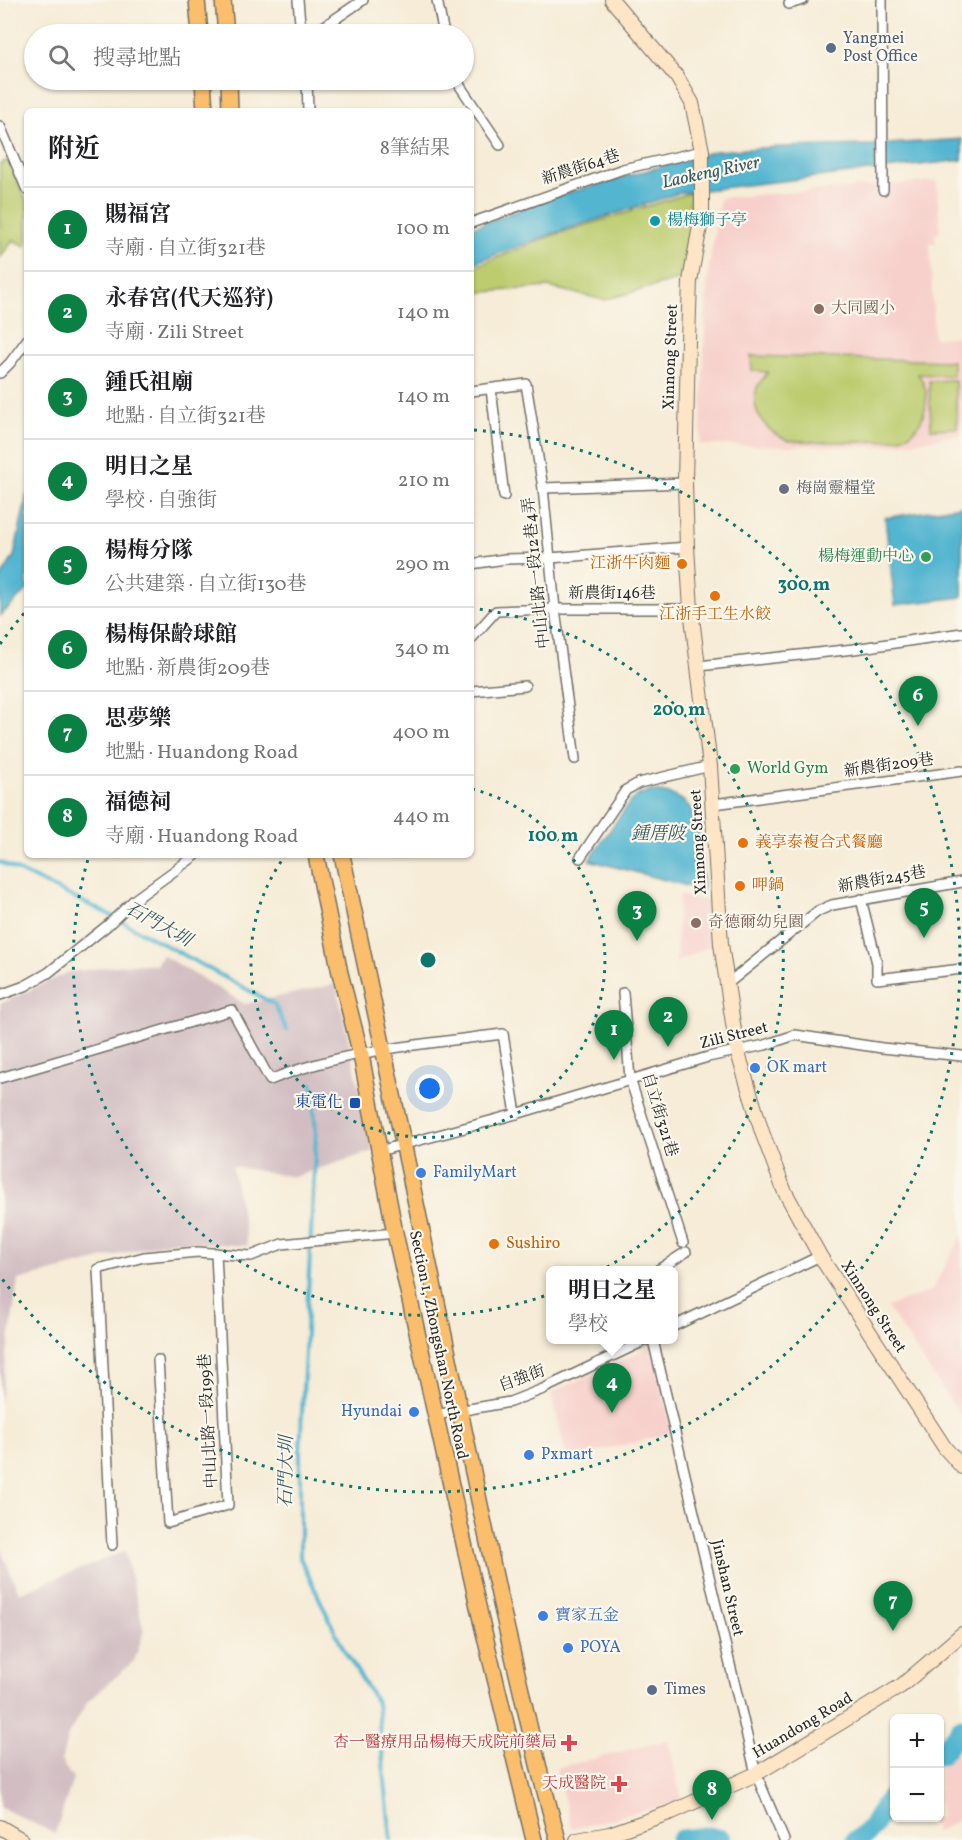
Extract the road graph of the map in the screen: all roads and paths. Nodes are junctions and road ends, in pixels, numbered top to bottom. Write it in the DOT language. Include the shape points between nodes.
graph roads {
  1 [pos="197,0"];
  2 [pos="223,0"];
  3 [pos="298,0"];
  4 [pos="363,0"];
  5 [pos="436,0"];
  6 [pos="612,0"];
  7 [pos="802,0"];
  8 [pos="882,0"];
  9 [pos="789,4"];
  10 [pos="199,24"];
  11 [pos="225,24"];
  12 [pos="300,24"];
  13 [pos="328,24"];
  14 [pos="442,24"];
  15 [pos="204,90"];
  16 [pos="229,90"];
  17 [pos="307,90"];
  18 [pos="462,90"];
  19 [pos="205,108"];
  20 [pos="230,108"];
  21 [pos="308,108"];
  22 [pos="0,126"];
  23 [pos="500,144"];
  24 [pos="702,151"];
  25 [pos="24,183"];
  26 [pos="883,190"];
  27 [pos="474,222"];
  28 [pos="24,344"];
  29 [pos="0,373"];
  30 [pos="490,389"];
  31 [pos="474,391"];
  32 [pos="685,483"];
  33 [pos="543,488"];
  34 [pos="504,496"];
  35 [pos="687,548"];
  36 [pos="550,558"];
  37 [pos="474,564"];
  38 [pos="555,609"];
  39 [pos="692,609"];
  40 [pos="962,633"];
  41 [pos="474,636"];
  42 [pos="699,666"];
  43 [pos="525,686"];
  44 [pos="474,692"];
  45 [pos="575,759"];
  46 [pos="710,766"];
  47 [pos="962,771"];
  48 [pos="714,804"];
  49 [pos="192,858"];
  50 [pos="317,858"];
  51 [pos="343,858"];
  52 [pos="580,858"];
  53 [pos="961,885"];
  54 [pos="861,899"];
  55 [pos="962,969"];
  56 [pos="727,984"];
  57 [pos="623,993"];
  58 [pos="0,995"];
  59 [pos="384,1048"];
  60 [pos="737,1050"];
  61 [pos="361,1054"];
  62 [pos="962,1056"];
  63 [pos="0,1078"];
  64 [pos="630,1079"];
  65 [pos="516,1114"];
  66 [pos="404,1144"];
  67 [pos="379,1151"];
  68 [pos="394,1233"];
  69 [pos="216,1253"];
  70 [pos="820,1256"];
  71 [pos="663,1266"];
  72 [pos="678,1324"];
  73 [pos="638,1344"];
  74 [pos="654,1344"];
  75 [pos="158,1360"];
  76 [pos="459,1412"];
  77 [pos="435,1415"];
  78 [pos="962,1467"];
  79 [pos="112,1545"];
  80 [pos="962,1634"];
  81 [pos="756,1774"];
  82 [pos="0,1827"];
  83 [pos="782,1836"];
  84 [pos="22,1840"];
  85 [pos="534,1840"];
  86 [pos="558,1840"];
  87 [pos="577,1840"];
  1 -- 10 [label="main road"];
  2 -- 11 [label="main road"];
  3 -- 12 [label="street"];
  4 -- 13 [label="street"];
  5 -- 14 [label="street"];
  6 -- 24 [label="street" via="677,78 692,103"];
  7 -- 9 [label="street"];
  8 -- 26 [label="street"];
  15 -- 19 [label="main road"];
  16 -- 20 [label="main road"];
  17 -- 21 [label="street"];
  18 -- 23 [label="street"];
  22 -- 25 [label="street"];
  24 -- 27 [label="street, 新農街64巷" via="623,169"];
  24 -- 32 [label="street, Xinnong Street" via="702,215 690,281"];
  28 -- 29 [label="street"];
  30 -- 31 [label="street"];
  30 -- 33 [label="street, 中山北路一段12巷4弄" via="525,384"];
  30 -- 34 [label="street"];
  32 -- 33 [label="street"];
  32 -- 35 [label="street, Xinnong Street"];
  33 -- 36 [label="street, 中山北路一段12巷4弄"];
  35 -- 36 [label="street"];
  35 -- 39 [label="street, Xinnong Street"];
  36 -- 37 [label="street"];
  36 -- 38 [label="street, 中山北路一段12巷4弄"];
  38 -- 39 [label="street, 新農街146巷"];
  38 -- 41 [label="street, 新農街146巷" via="496,612"];
  38 -- 45 [label="street, 中山北路一段12巷4弄"];
  39 -- 42 [label="street, Xinnong Street"];
  40 -- 42 [label="street"];
  42 -- 46 [label="street, Xinnong Street"];
  43 -- 44 [label="street"];
  46 -- 48 [label="street, Xinnong Street"];
  46 -- 52 [label="street" via="639,783 626,790"];
  47 -- 48 [label="street, 新農街209巷"];
  48 -- 56 [label="street, Xinnong Street" via="721,944"];
  49 -- 58 [label="street" via="48,973"];
  50 -- 61 [label="main road, Section 1, Zhongshan North Road"];
  51 -- 59 [label="main road, Section 1, Zhongshan North Road"];
  53 -- 54 [label="street, 新農街245巷"];
  54 -- 55 [label="street" via="877,963 877,979"];
  54 -- 56 [label="street, 新農街245巷" via="818,911"];
  56 -- 60 [label="street, Xinnong Street"];
  57 -- 64 [label="street, 自立街321巷"];
  59 -- 61 [label="street"];
  59 -- 65 [label="street" via="503,1034"];
  59 -- 66 [label="main road, Section 1, Zhongshan North Road"];
  60 -- 62 [label="street, Zili Street" via="795,1035"];
  60 -- 64 [label="street, Zili Street"];
  60 -- 70 [label="street, Xinnong Street" via="776,1171"];
  61 -- 63 [label="street" via="294,1070 270,1080 232,1010"];
  61 -- 67 [label="main road, Section 1, Zhongshan North Road"];
  64 -- 65 [label="street, Zili Street"];
  64 -- 71 [label="street, 自立街321巷" via="685,1248"];
  65 -- 66 [label="street, Zili Street"];
  66 -- 67 [label="street, Zili Street"];
  66 -- 76 [label="main road, Section 1, Zhongshan North Road"];
  67 -- 68 [label="main road, Section 1, Zhongshan North Road"];
  68 -- 69 [label="street" via="299,1241 251,1256"];
  68 -- 77 [label="main road, Section 1, Zhongshan North Road"];
  69 -- 75 [label="street, 中山北路一段199巷" via="228,1505 168,1524"];
  69 -- 79 [label="street" via="144,1257 98,1269"];
  70 -- 72 [label="street"];
  70 -- 78 [label="street, Xinnong Street" via="945,1448"];
  73 -- 76 [label="street, 自強街" via="510,1402"];
  74 -- 81 [label="street, Jinshan Street"];
  76 -- 77 [label="street, 自強街"];
  76 -- 86 [label="main road, Section 1, Zhongshan North Road"];
  77 -- 85 [label="main road, Section 1, Zhongshan North Road"];
  80 -- 81 [label="street, Huandong Road" via="901,1686"];
  81 -- 83 [label="street, Jinshan Street"];
  81 -- 87 [label="street, Huandong Road" via="672,1812 609,1834"];
  82 -- 84 [label="street"];
}
